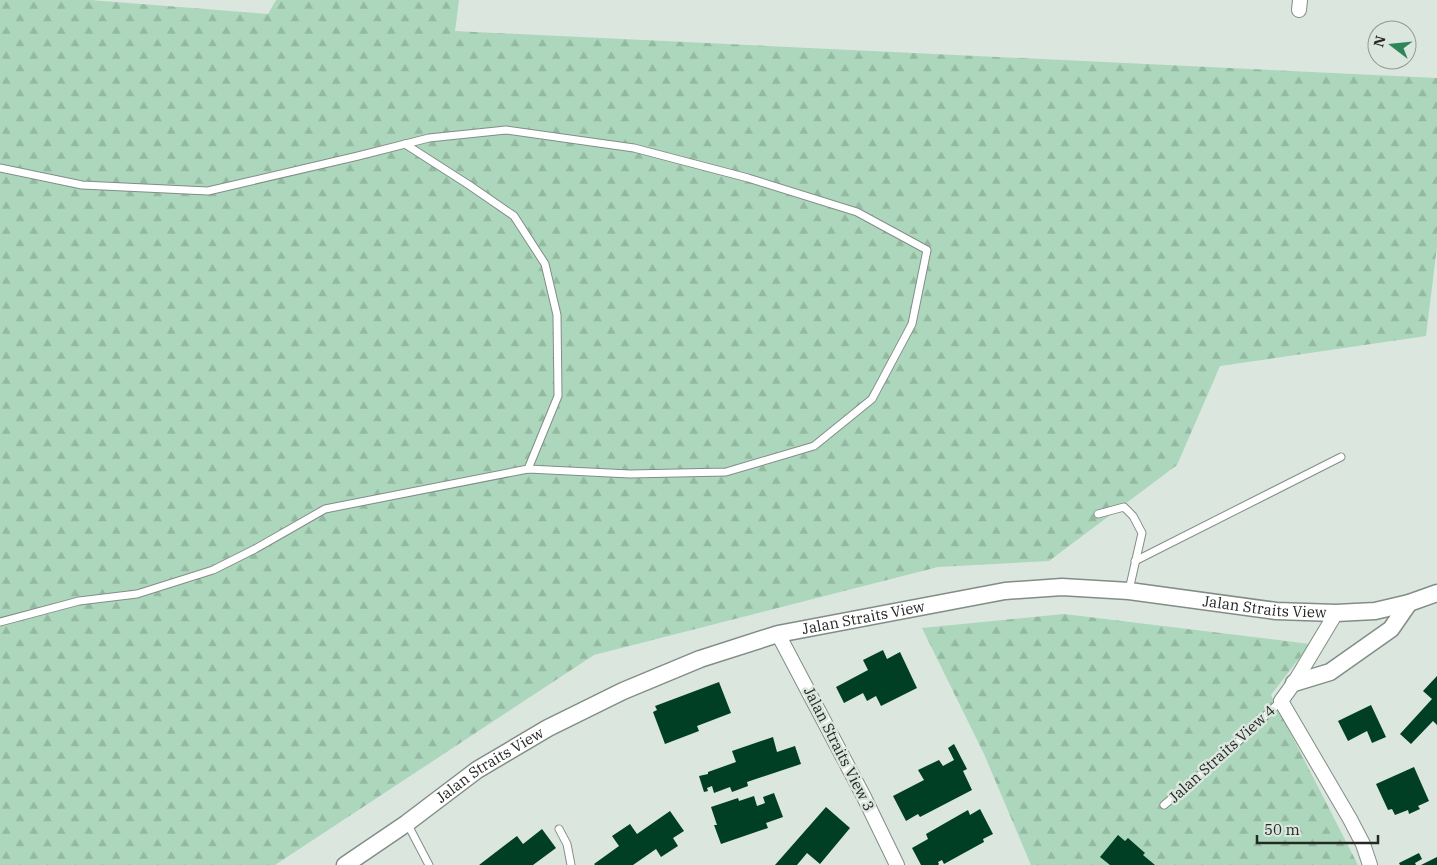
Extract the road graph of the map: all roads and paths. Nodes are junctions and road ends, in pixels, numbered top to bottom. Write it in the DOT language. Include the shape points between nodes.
graph roads {
  1 [pos="405,144"];
  2 [pos="0,168"];
  3 [pos="1341,457"];
  4 [pos="528,468"];
  5 [pos="1098,514"];
  6 [pos="1135,561"];
  7 [pos="1128,590"];
  8 [pos="1436,596"];
  9 [pos="1409,603"];
  10 [pos="1336,613"];
  11 [pos="0,622"];
  12 [pos="778,634"];
  13 [pos="1294,683"];
  14 [pos="1280,702"];
  15 [pos="1164,806"];
  16 [pos="407,823"];
  17 [pos="559,829"];
  18 [pos="345,865"];
  19 [pos="429,865"];
  20 [pos="571,865"];
  21 [pos="897,865"];
  22 [pos="1370,865"];
  1 -- 2 [label="lane" via="208,191 82,185"];
  1 -- 4 [label="lane" via="514,216 545,264 557,315 558,396"];
  1 -- 4 [label="lane" via="429,138 506,130 634,148 748,178 857,212 927,250 912,324 872,400 814,446 726,472 630,474"];
  3 -- 6 [label="lane"];
  4 -- 11 [label="lane" via="325,510 213,570 138,594 79,601"];
  5 -- 6 [label="lane" via="1124,507 1133,516 1142,533"];
  6 -- 7 [label="lane"];
  7 -- 10 [label="street, Jalan Straits View" via="1276,611"];
  7 -- 12 [label="street, Jalan Straits View" via="1062,587 1005,591"];
  8 -- 9 [label="street, Jalan Straits View"];
  9 -- 10 [label="street, Jalan Straits View" via="1375,611"];
  9 -- 13 [label="street" via="1391,629 1330,672"];
  10 -- 13 [label="street, Jalan Straits View 4"];
  12 -- 16 [label="street, Jalan Straits View" via="700,658 548,728 477,770"];
  12 -- 21 [label="street, Jalan Straits View 3"];
  13 -- 14 [label="street, Jalan Straits View 4"];
  14 -- 15 [label="lane, Jalan Straits View 4"];
  14 -- 22 [label="street, Jalan Straits View 4" via="1350,819"];
  16 -- 18 [label="street, Jalan Straits View"];
  16 -- 19 [label="lane"];
  17 -- 20 [label="lane" via="567,844"];
}
